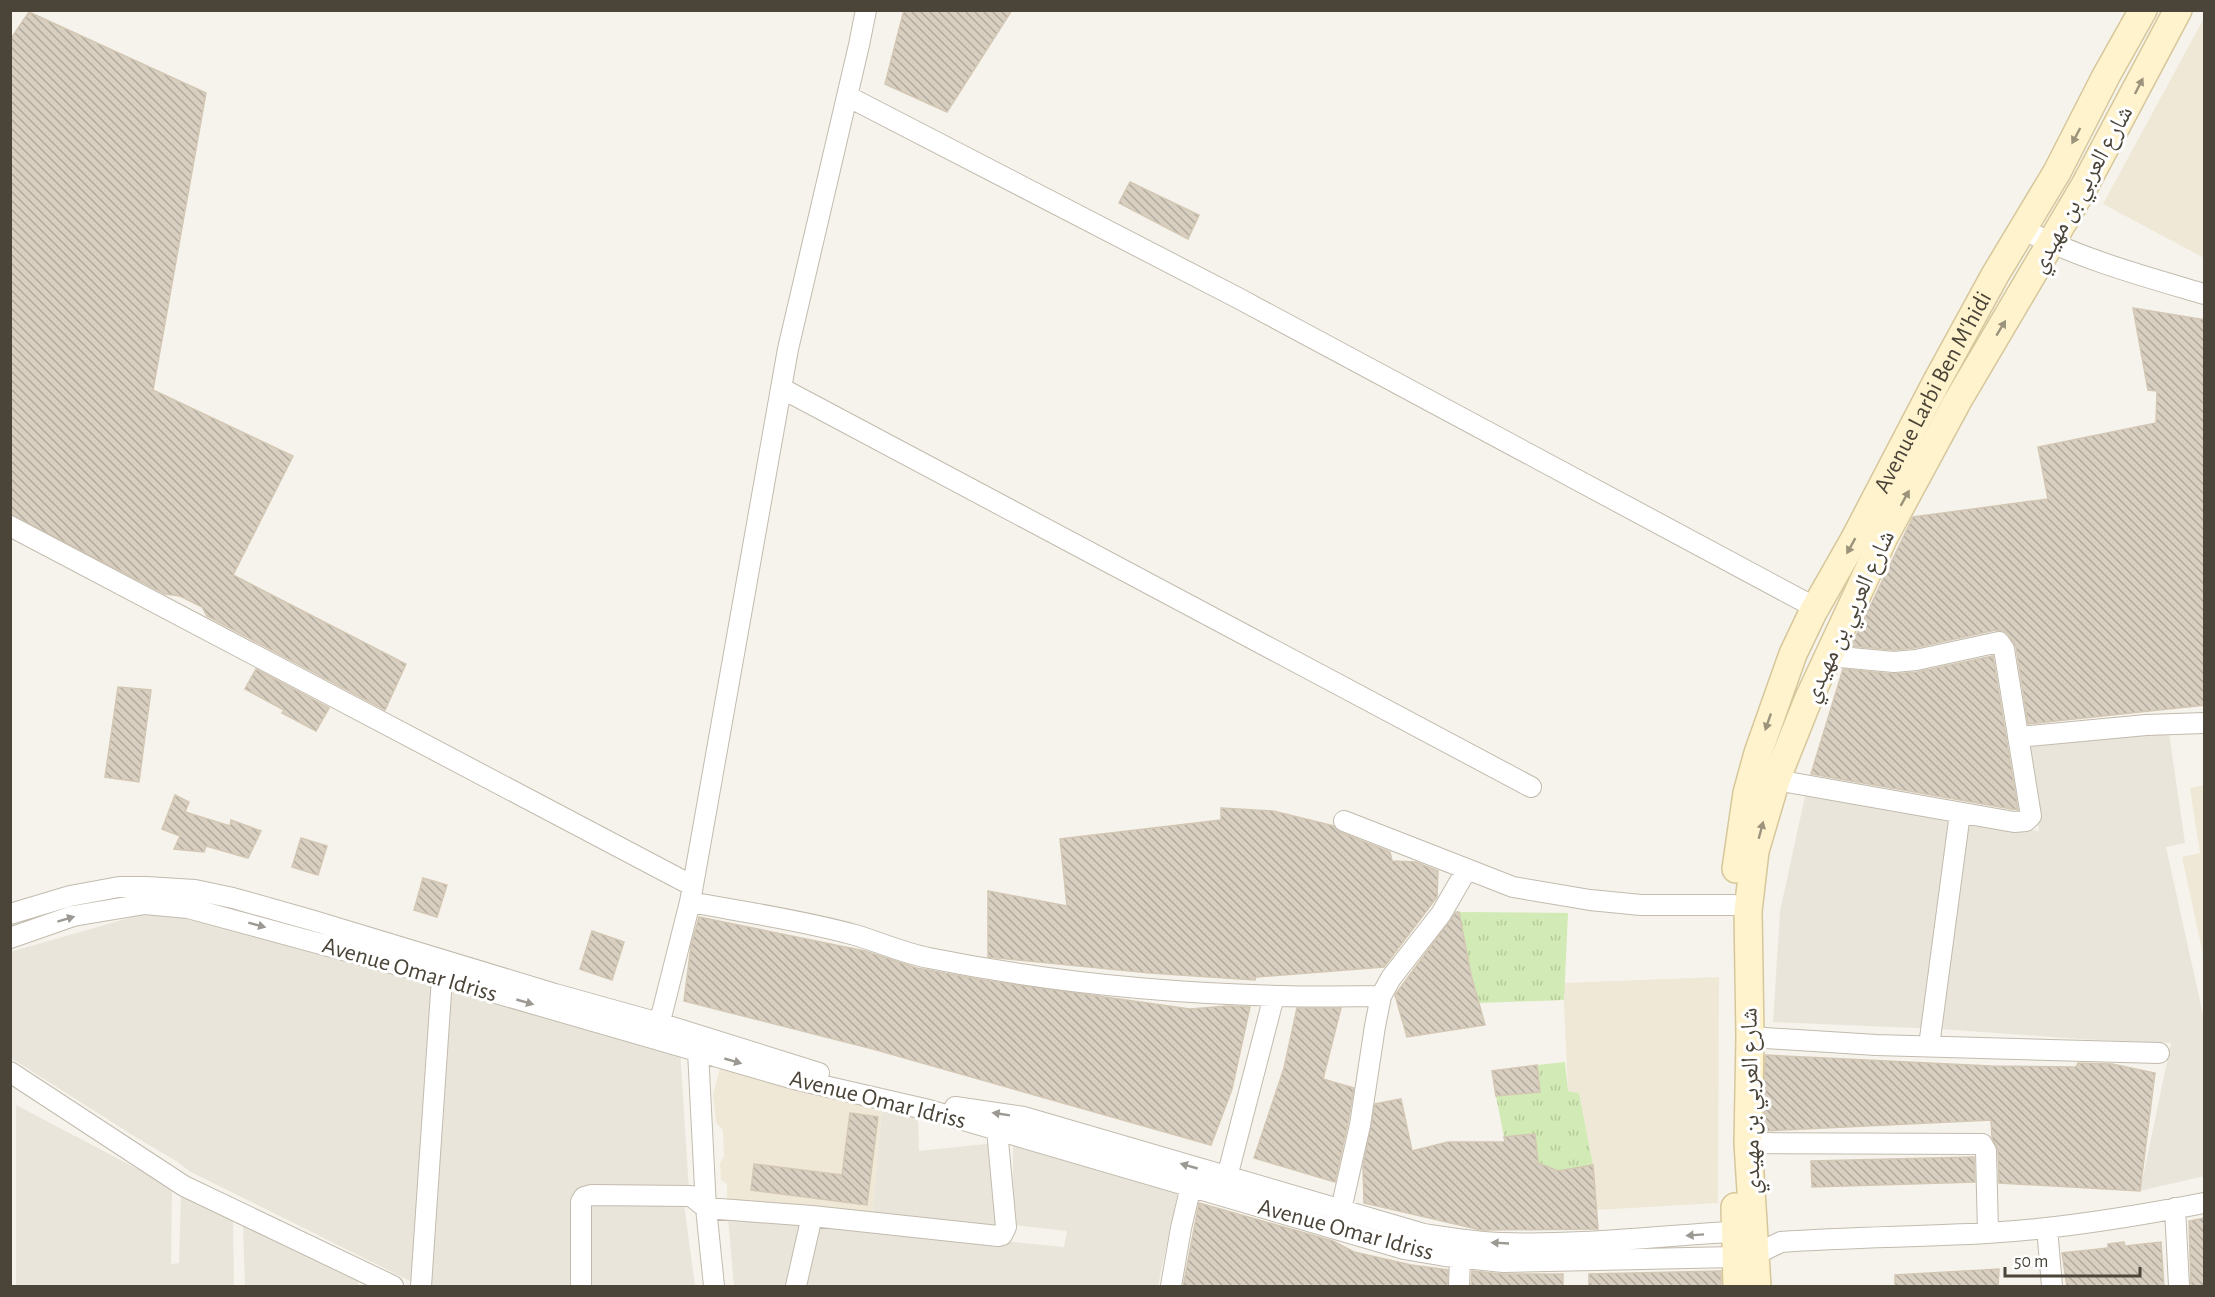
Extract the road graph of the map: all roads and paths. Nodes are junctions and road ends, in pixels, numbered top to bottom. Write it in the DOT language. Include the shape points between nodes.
graph roads {
  1 [pos="866,10"];
  2 [pos="2143,10"];
  3 [pos="2178,10"];
  4 [pos="847,96"];
  5 [pos="2023,229"];
  6 [pos="2051,244"];
  7 [pos="2205,294"];
  8 [pos="781,388"];
  9 [pos="10,526"];
  10 [pos="1816,608"];
  11 [pos="1829,656"];
  12 [pos="2205,723"];
  13 [pos="2018,736"];
  14 [pos="1776,780"];
  15 [pos="1532,787"];
  16 [pos="1960,813"];
  17 [pos="1344,821"];
  18 [pos="1467,869"];
  19 [pos="690,893"];
  20 [pos="1734,905"];
  21 [pos="10,914"];
  22 [pos="10,938"];
  23 [pos="442,978"];
  24 [pos="1274,996"];
  25 [pos="1381,996"];
  26 [pos="658,1031"];
  27 [pos="1750,1037"];
  28 [pos="1929,1046"];
  29 [pos="699,1051"];
  30 [pos="2159,1053"];
  31 [pos="10,1072"];
  32 [pos="997,1130"];
  33 [pos="1748,1143"];
  34 [pos="1227,1177"];
  35 [pos="1191,1186"];
  36 [pos="2205,1203"];
  37 [pos="706,1208"];
  38 [pos="2175,1208"];
  39 [pos="812,1216"];
  40 [pos="1339,1219"];
  41 [pos="2047,1228"];
  42 [pos="1989,1233"];
  43 [pos="1744,1244"];
  44 [pos="1460,1258"];
  45 [pos="365,1279"];
  46 [pos="393,1287"];
  47 [pos="421,1287"];
  48 [pos="581,1287"];
  49 [pos="714,1287"];
  50 [pos="796,1287"];
  51 [pos="1171,1287"];
  52 [pos="1459,1287"];
  53 [pos="1737,1287"];
  54 [pos="1757,1287"];
  55 [pos="2052,1287"];
  56 [pos="2179,1287"];
  1 -- 4 [label="street"];
  2 -- 5 [label="main road, Avenue Larbi Ben M'hidi, one-way"];
  6 -- 3 [label="main road, شارع العربي بن مهيدي, one-way"];
  4 -- 8 [label="street"];
  4 -- 10 [label="street" via="1238,297"];
  5 -- 6 [label="street"];
  5 -- 10 [label="main road, Avenue Larbi Ben M'hidi, one-way"];
  6 -- 7 [label="street"];
  11 -- 6 [label="main road, شارع العربي بن مهيدي, one-way" via="1884,537 1957,402"];
  8 -- 15 [label="street"];
  8 -- 19 [label="street"];
  9 -- 19 [label="street"];
  10 -- 20 [label="main road, Avenue Larbi Ben M'hidi, one-way" via="1793,654 1758,753 1740,837"];
  11 -- 13 [label="street" via="1905,661 1997,641 2004,649"];
  11 -- 14 [label="main road, شارع العربي بن مهيدي"];
  12 -- 13 [label="street"];
  13 -- 16 [label="street" via="2032,813 2029,820 2014,822"];
  14 -- 16 [label="street"];
  27 -- 14 [label="main road, شارع العربي بن مهيدي, one-way" via="1751,878"];
  16 -- 28 [label="street"];
  17 -- 18 [label="street"];
  18 -- 20 [label="street" via="1513,887 1590,900 1641,905"];
  18 -- 25 [label="street" via="1441,914"];
  19 -- 24 [label="street" via="854,935 926,958 1005,972 1142,989"];
  19 -- 26 [label="street"];
  20 -- 43 [label="main road, Avenue Larbi Ben M'hidi" via="1731,1007"];
  21 -- 26 [label="street" via="107,889 195,890 402,946"];
  22 -- 23 [label="street, Avenue Omar Idriss, one-way" via="73,916 145,904 188,908"];
  23 -- 26 [label="street, Avenue Omar Idriss, one-way"];
  23 -- 47 [label="street"];
  24 -- 25 [label="street"];
  24 -- 34 [label="street"];
  25 -- 40 [label="street" via="1360,1125"];
  26 -- 29 [label="street, Avenue Omar Idriss"];
  34 -- 26 [label="street, one-way" via="1024,1118 905,1099 855,1081"];
  27 -- 28 [label="street"];
  27 -- 33 [label="main road, شارع العربي بن مهيدي"];
  28 -- 30 [label="street"];
  29 -- 32 [label="street, Avenue Omar Idriss, one-way"];
  29 -- 37 [label="street"];
  31 -- 45 [label="street" via="183,1186"];
  32 -- 35 [label="street, Avenue Omar Idriss"];
  32 -- 39 [label="street" via="1006,1227 1002,1235"];
  33 -- 42 [label="street" via="1982,1144 1986,1151"];
  33 -- 43 [label="main road, شارع العربي بن مهيدي"];
  34 -- 40 [label="street"];
  35 -- 40 [label="street, Avenue Omar Idriss"];
  35 -- 51 [label="street"];
  36 -- 38 [label="street"];
  37 -- 39 [label="street"];
  37 -- 48 [label="street" via="692,1196 586,1196 581,1202"];
  37 -- 49 [label="street"];
  38 -- 41 [label="street"];
  38 -- 56 [label="street"];
  39 -- 50 [label="street"];
  43 -- 40 [label="street, one-way" via="1499,1243"];
  40 -- 44 [label="street, Avenue Omar Idriss" via="1404,1249"];
  41 -- 42 [label="street"];
  41 -- 55 [label="street"];
  42 -- 43 [label="street"];
  43 -- 44 [label="street, Avenue Omar Idriss" via="1537,1262"];
  43 -- 53 [label="main road, Avenue Larbi Ben M'hidi"];
  43 -- 54 [label="main road, شارع العربي بن مهيدي"];
  44 -- 52 [label="street"];
  45 -- 46 [label="street"];
}
